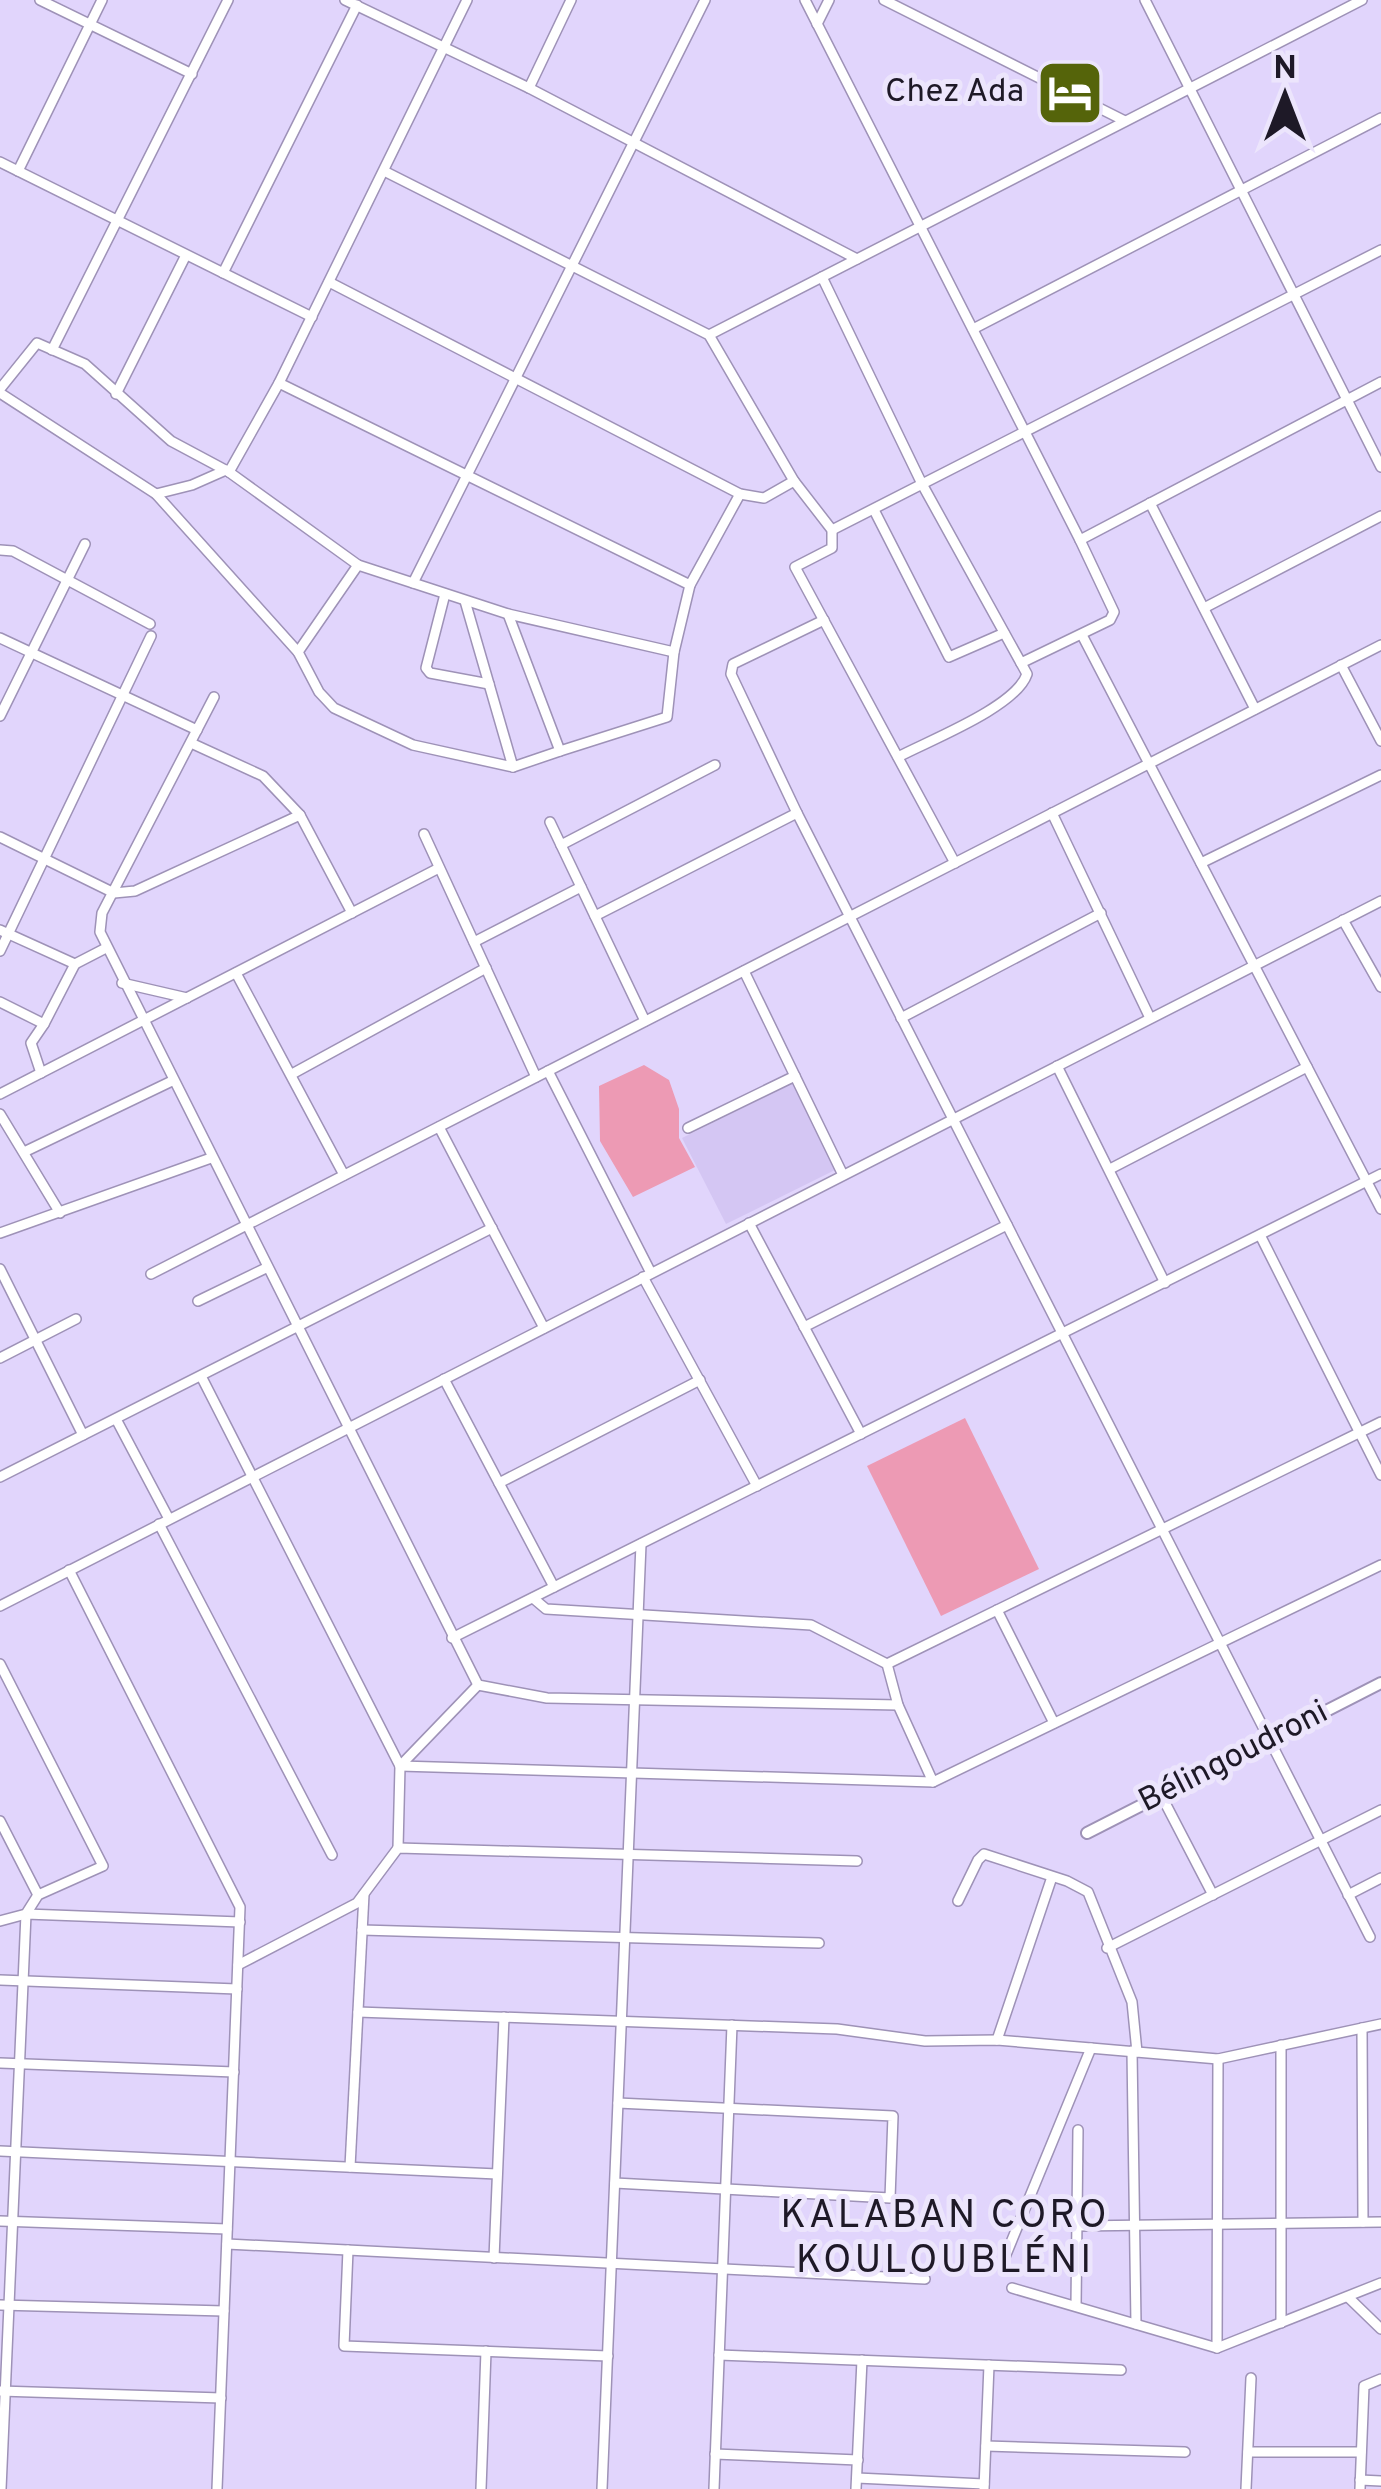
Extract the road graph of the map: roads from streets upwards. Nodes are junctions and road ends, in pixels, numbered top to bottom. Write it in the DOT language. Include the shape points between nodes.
graph roads {
  1 [pos="40,0"];
  2 [pos="102,0"];
  3 [pos="228,0"];
  4 [pos="345,0"];
  5 [pos="467,0"];
  6 [pos="571,0"];
  7 [pos="705,0"];
  8 [pos="805,0"];
  9 [pos="829,0"];
  10 [pos="884,0"];
  11 [pos="1144,0"];
  12 [pos="1362,0"];
  13 [pos="358,3"];
  14 [pos="817,24"];
  15 [pos="90,25"];
  16 [pos="444,47"];
  17 [pos="192,74"];
  18 [pos="529,88"];
  19 [pos="1190,88"];
  20 [pos="1381,118"];
  21 [pos="1125,122"];
  22 [pos="633,143"];
  23 [pos="0,162"];
  24 [pos="18,171"];
  25 [pos="384,171"];
  26 [pos="1241,190"];
  27 [pos="119,221"];
  28 [pos="920,226"];
  29 [pos="1381,250"];
  30 [pos="186,255"];
  31 [pos="857,259"];
  32 [pos="573,265"];
  33 [pos="223,273"];
  34 [pos="822,277"];
  35 [pos="329,282"];
  36 [pos="1294,294"];
  37 [pos="312,317"];
  38 [pos="973,329"];
  39 [pos="709,335"];
  40 [pos="52,350"];
  41 [pos="516,378"];
  42 [pos="1381,382"];
  43 [pos="279,383"];
  44 [pos="0,391"];
  45 [pos="116,394"];
  46 [pos="1347,400"];
  47 [pos="1026,432"];
  48 [pos="1381,467"];
  49 [pos="228,471"];
  50 [pos="467,475"];
  51 [pos="794,481"];
  52 [pos="922,484"];
  53 [pos="156,494"];
  54 [pos="740,494"];
  55 [pos="1150,503"];
  56 [pos="874,510"];
  57 [pos="1381,516"];
  58 [pos="832,530"];
  59 [pos="1080,540"];
  60 [pos="85,544"];
  61 [pos="0,550"];
  62 [pos="358,566"];
  63 [pos="68,579"];
  64 [pos="413,583"];
  65 [pos="690,585"];
  66 [pos="445,594"];
  67 [pos="465,602"];
  68 [pos="1204,608"];
  69 [pos="508,614"];
  70 [pos="824,620"];
  71 [pos="1004,633"];
  72 [pos="1082,635"];
  73 [pos="0,638"];
  74 [pos="1381,645"];
  75 [pos="298,652"];
  76 [pos="674,652"];
  77 [pos="32,653"];
  78 [pos="1021,663"];
  79 [pos="1341,665"];
  80 [pos="489,684"];
  81 [pos="124,696"];
  82 [pos="214,697"];
  83 [pos="1256,709"];
  84 [pos="0,716"];
  85 [pos="197,730"];
  86 [pos="1381,742"];
  87 [pos="191,743"];
  88 [pos="560,751"];
  89 [pos="898,757"];
  90 [pos="1149,764"];
  91 [pos="716,765"];
  92 [pos="513,766"];
  93 [pos="1381,775"];
  94 [pos="796,813"];
  95 [pos="1052,813"];
  96 [pos="300,815"];
  97 [pos="550,822"];
  98 [pos="424,834"];
  99 [pos="0,837"];
  100 [pos="561,845"];
  101 [pos="45,859"];
  102 [pos="955,862"];
  103 [pos="1201,863"];
  104 [pos="440,868"];
  105 [pos="581,887"];
  106 [pos="114,893"];
  107 [pos="1381,901"];
  108 [pos="352,913"];
  109 [pos="1101,914"];
  110 [pos="595,916"];
  111 [pos="849,917"];
  112 [pos="1343,920"];
  113 [pos="4,933"];
  114 [pos="474,942"];
  115 [pos="106,948"];
  116 [pos="0,951"];
  117 [pos="76,964"];
  118 [pos="1254,965"];
  119 [pos="486,968"];
  120 [pos="744,971"];
  121 [pos="236,973"];
  122 [pos="122,983"];
  123 [pos="1381,987"];
  124 [pos="187,998"];
  125 [pos="0,1002"];
  126 [pos="901,1018"];
  127 [pos="1150,1018"];
  128 [pos="142,1021"];
  129 [pos="646,1021"];
  130 [pos="44,1024"];
  131 [pos="1057,1066"];
  132 [pos="1307,1067"];
  133 [pos="548,1071"];
  134 [pos="41,1073"];
  135 [pos="292,1074"];
  136 [pos="795,1076"];
  137 [pos="536,1077"];
  138 [pos="172,1081"];
  139 [pos="0,1094"];
  140 [pos="0,1114"];
  141 [pos="953,1119"];
  142 [pos="439,1126"];
  143 [pos="688,1128"];
  144 [pos="23,1152"];
  145 [pos="211,1158"];
  146 [pos="1110,1169"];
  147 [pos="1381,1174"];
  148 [pos="344,1175"];
  149 [pos="844,1175"];
  150 [pos="1367,1181"];
  151 [pos="1381,1209"];
  152 [pos="60,1213"];
  153 [pos="749,1223"];
  154 [pos="1007,1225"];
  155 [pos="245,1226"];
  156 [pos="492,1228"];
  157 [pos="0,1233"];
  158 [pos="1259,1235"];
  159 [pos="266,1268"];
  160 [pos="0,1269"];
  161 [pos="151,1274"];
  162 [pos="647,1275"];
  163 [pos="1165,1282"];
  164 [pos="198,1301"];
  165 [pos="76,1319"];
  166 [pos="804,1327"];
  167 [pos="296,1328"];
  168 [pos="544,1328"];
  169 [pos="1062,1334"];
  170 [pos="35,1340"];
  171 [pos="0,1358"];
  172 [pos="201,1376"];
  173 [pos="444,1379"];
  174 [pos="700,1380"];
  175 [pos="116,1419"];
  176 [pos="1381,1422"];
  177 [pos="347,1428"];
  178 [pos="1360,1432"];
  179 [pos="861,1434"];
  180 [pos="83,1436"];
  181 [pos="1381,1475"];
  182 [pos="253,1477"];
  183 [pos="0,1478"];
  184 [pos="499,1483"];
  185 [pos="758,1486"];
  186 [pos="164,1522"];
  187 [pos="1162,1529"];
  188 [pos="641,1544"];
  189 [pos="1381,1565"];
  190 [pos="69,1570"];
  191 [pos="554,1587"];
  192 [pos="533,1598"];
  193 [pos="0,1606"];
  194 [pos="998,1610"];
  195 [pos="638,1614"];
  196 [pos="452,1638"];
  197 [pos="1220,1644"];
  198 [pos="0,1664"];
  199 [pos="887,1664"];
  200 [pos="1381,1683"];
  201 [pos="478,1685"];
  202 [pos="5,1687"];
  203 [pos="634,1699"];
  204 [pos="898,1705"];
  205 [pos="1054,1723"];
  206 [pos="1270,1740"];
  207 [pos="400,1766"];
  208 [pos="632,1773"];
  209 [pos="933,1782"];
  210 [pos="1161,1795"];
  211 [pos="1381,1810"];
  212 [pos="2,1829"];
  213 [pos="1087,1833"];
  214 [pos="1321,1840"];
  215 [pos="398,1848"];
  216 [pos="628,1853"];
  217 [pos="332,1855"];
  218 [pos="857,1861"];
  219 [pos="1052,1876"];
  220 [pos="1381,1878"];
  221 [pos="364,1894"];
  222 [pos="38,1895"];
  223 [pos="1213,1895"];
  224 [pos="1348,1895"];
  225 [pos="958,1901"];
  226 [pos="26,1914"];
  227 [pos="0,1921"];
  228 [pos="240,1922"];
  229 [pos="362,1930"];
  230 [pos="1370,1937"];
  231 [pos="625,1940"];
  232 [pos="819,1943"];
  233 [pos="1108,1948"];
  234 [pos="238,1965"];
  235 [pos="0,1980"];
  236 [pos="23,1981"];
  237 [pos="237,1989"];
  238 [pos="358,2012"];
  239 [pos="504,2018"];
  240 [pos="621,2022"];
  241 [pos="1381,2024"];
  242 [pos="732,2026"];
  243 [pos="1361,2028"];
  244 [pos="997,2040"];
  245 [pos="1280,2045"];
  246 [pos="1091,2048"];
  247 [pos="1135,2052"];
  248 [pos="1218,2059"];
  249 [pos="0,2063"];
  250 [pos="20,2064"];
  251 [pos="234,2072"];
  252 [pos="618,2103"];
  253 [pos="728,2108"];
  254 [pos="1078,2130"];
  255 [pos="0,2151"];
  256 [pos="16,2152"];
  257 [pos="230,2162"];
  258 [pos="350,2167"];
  259 [pos="497,2174"];
  260 [pos="615,2183"];
  261 [pos="725,2189"];
  262 [pos="0,2221"];
  263 [pos="13,2221"];
  264 [pos="1363,2222"];
  265 [pos="1381,2222"];
  266 [pos="1281,2223"];
  267 [pos="1217,2224"];
  268 [pos="1134,2225"];
  269 [pos="1076,2226"];
  270 [pos="227,2229"];
  271 [pos="227,2244"];
  272 [pos="348,2250"];
  273 [pos="1005,2257"];
  274 [pos="494,2258"];
  275 [pos="611,2264"];
  276 [pos="722,2269"];
  277 [pos="925,2279"];
  278 [pos="1381,2283"];
  279 [pos="1012,2288"];
  280 [pos="1348,2297"];
  281 [pos="4,2305"];
  282 [pos="1076,2306"];
  283 [pos="224,2311"];
  284 [pos="1136,2324"];
  285 [pos="1281,2324"];
  286 [pos="1381,2329"];
  287 [pos="1217,2348"];
  288 [pos="486,2351"];
  289 [pos="719,2355"];
  290 [pos="608,2356"];
  291 [pos="862,2360"];
  292 [pos="989,2365"];
  293 [pos="1120,2370"];
  294 [pos="1251,2378"];
  295 [pos="1381,2379"];
  296 [pos="3,2390"];
  297 [pos="221,2398"];
  298 [pos="986,2446"];
  299 [pos="1184,2452"];
  300 [pos="1248,2452"];
  301 [pos="1361,2452"];
  302 [pos="715,2455"];
  303 [pos="858,2460"];
  304 [pos="1381,2481"];
  305 [pos="857,2483"];
  306 [pos="1360,2485"];
  307 [pos="984,2486"];
  308 [pos="1,2489"];
  309 [pos="217,2489"];
  310 [pos="481,2489"];
  311 [pos="602,2489"];
  312 [pos="714,2489"];
  313 [pos="1246,2489"];
  1 -- 15 [label="street"];
  2 -- 15 [label="street"];
  3 -- 17 [label="street"];
  4 -- 13 [label="street"];
  5 -- 16 [label="street"];
  6 -- 18 [label="street"];
  7 -- 22 [label="street"];
  8 -- 14 [label="street"];
  9 -- 14 [label="street"];
  10 -- 21 [label="street"];
  11 -- 19 [label="street"];
  12 -- 19 [label="street"];
  13 -- 16 [label="street"];
  13 -- 33 [label="street"];
  14 -- 28 [label="street"];
  15 -- 17 [label="street"];
  15 -- 24 [label="street"];
  16 -- 18 [label="street"];
  16 -- 25 [label="street"];
  17 -- 27 [label="street"];
  18 -- 22 [label="street"];
  19 -- 21 [label="street"];
  19 -- 26 [label="street"];
  20 -- 26 [label="street"];
  21 -- 28 [label="street"];
  22 -- 31 [label="street"];
  22 -- 32 [label="street"];
  23 -- 24 [label="street"];
  24 -- 27 [label="street"];
  25 -- 32 [label="street"];
  25 -- 35 [label="street"];
  26 -- 36 [label="street"];
  26 -- 38 [label="street"];
  27 -- 30 [label="street"];
  27 -- 40 [label="street"];
  28 -- 31 [label="street"];
  28 -- 38 [label="street"];
  29 -- 36 [label="street"];
  30 -- 33 [label="street"];
  30 -- 45 [label="street"];
  31 -- 34 [label="street"];
  32 -- 39 [label="street"];
  32 -- 41 [label="street"];
  33 -- 37 [label="street"];
  34 -- 39 [label="street"];
  34 -- 52 [label="street"];
  35 -- 37 [label="street"];
  35 -- 41 [label="street"];
  36 -- 46 [label="street"];
  36 -- 47 [label="street"];
  37 -- 43 [label="street"];
  38 -- 47 [label="street"];
  39 -- 51 [label="street"];
  40 -- 44 [label="street" via="32,345"];
  40 -- 45 [label="street" via="85,364"];
  41 -- 50 [label="street"];
  41 -- 54 [label="street"];
  42 -- 46 [label="street"];
  43 -- 49 [label="street"];
  43 -- 50 [label="street"];
  44 -- 53 [label="street"];
  45 -- 49 [label="street" via="171,441"];
  46 -- 48 [label="street"];
  46 -- 55 [label="street"];
  47 -- 52 [label="street"];
  47 -- 59 [label="street"];
  49 -- 53 [label="street"];
  49 -- 62 [label="street"];
  50 -- 64 [label="street"];
  50 -- 65 [label="street"];
  51 -- 54 [label="street" via="764,498"];
  51 -- 58 [label="street"];
  52 -- 56 [label="street"];
  52 -- 71 [label="street"];
  53 -- 75 [label="street"];
  54 -- 65 [label="street"];
  55 -- 59 [label="street"];
  55 -- 68 [label="street"];
  56 -- 58 [label="street"];
  56 -- 71 [label="street" via="949,657"];
  57 -- 68 [label="street"];
  58 -- 70 [label="street" via="832,548 796,567"];
  59 -- 72 [label="street" via="1114,612"];
  60 -- 63 [label="street"];
  61 -- 63 [label="street"];
  62 -- 64 [label="street"];
  62 -- 75 [label="street"];
  63 -- 77 [label="street"];
  63 -- 81 [label="street" via="150,630"];
  64 -- 66 [label="street"];
  65 -- 76 [label="street"];
  66 -- 67 [label="street"];
  66 -- 80 [label="street" via="426,668"];
  67 -- 69 [label="street"];
  67 -- 80 [label="street"];
  68 -- 83 [label="street"];
  69 -- 76 [label="street"];
  69 -- 88 [label="street"];
  70 -- 89 [label="street"];
  70 -- 94 [label="street" via="733,664 731,674"];
  71 -- 78 [label="street"];
  72 -- 78 [label="street"];
  72 -- 90 [label="street"];
  73 -- 77 [label="street"];
  74 -- 79 [label="street"];
  75 -- 92 [label="street" via="334,708 413,746"];
  76 -- 88 [label="street" via="667,717"];
  77 -- 81 [label="street"];
  77 -- 84 [label="street"];
  78 -- 89 [label="street" via="1028,674 1019,690"];
  79 -- 83 [label="street"];
  79 -- 86 [label="street"];
  80 -- 92 [label="street"];
  81 -- 85 [label="street"];
  81 -- 101 [label="street"];
  82 -- 85 [label="street"];
  83 -- 90 [label="street"];
  85 -- 87 [label="street"];
  87 -- 96 [label="street" via="262,776"];
  87 -- 106 [label="street"];
  88 -- 92 [label="street"];
  89 -- 102 [label="street"];
  90 -- 95 [label="street"];
  90 -- 103 [label="street"];
  91 -- 100 [label="street"];
  93 -- 103 [label="street"];
  94 -- 110 [label="street"];
  94 -- 111 [label="street"];
  95 -- 102 [label="street"];
  95 -- 109 [label="street"];
  96 -- 106 [label="street" via="135,891"];
  96 -- 108 [label="street"];
  97 -- 100 [label="street"];
  98 -- 104 [label="street"];
  99 -- 101 [label="street"];
  100 -- 105 [label="street"];
  101 -- 106 [label="street"];
  101 -- 113 [label="street"];
  102 -- 111 [label="street"];
  103 -- 118 [label="street"];
  104 -- 108 [label="street"];
  104 -- 114 [label="street"];
  105 -- 110 [label="street"];
  105 -- 114 [label="street"];
  106 -- 115 [label="street" via="100,922"];
  107 -- 112 [label="street"];
  108 -- 121 [label="street"];
  109 -- 126 [label="street"];
  109 -- 127 [label="street"];
  110 -- 129 [label="street"];
  111 -- 120 [label="street"];
  111 -- 126 [label="street"];
  112 -- 118 [label="street"];
  112 -- 123 [label="street"];
  113 -- 116 [label="street"];
  113 -- 117 [label="street"];
  114 -- 119 [label="street"];
  115 -- 117 [label="street"];
  115 -- 122 [label="street"];
  117 -- 130 [label="street"];
  118 -- 127 [label="street"];
  118 -- 132 [label="street"];
  119 -- 135 [label="street"];
  119 -- 137 [label="street"];
  120 -- 129 [label="street"];
  120 -- 136 [label="street"];
  121 -- 124 [label="street"];
  121 -- 135 [label="street"];
  122 -- 124 [label="street"];
  122 -- 128 [label="street"];
  124 -- 128 [label="street"];
  125 -- 130 [label="street"];
  126 -- 141 [label="street"];
  127 -- 131 [label="street"];
  128 -- 134 [label="street"];
  128 -- 138 [label="street"];
  129 -- 133 [label="street"];
  130 -- 134 [label="street" via="31,1043"];
  131 -- 141 [label="street"];
  131 -- 146 [label="street"];
  132 -- 146 [label="street"];
  132 -- 150 [label="street"];
  133 -- 137 [label="street"];
  133 -- 162 [label="street"];
  134 -- 139 [label="street"];
  135 -- 148 [label="street"];
  136 -- 143 [label="street"];
  136 -- 149 [label="street"];
  137 -- 142 [label="street"];
  138 -- 144 [label="street"];
  138 -- 145 [label="street"];
  140 -- 144 [label="street"];
  141 -- 149 [label="street"];
  141 -- 154 [label="street"];
  142 -- 148 [label="street"];
  142 -- 156 [label="street"];
  144 -- 152 [label="street"];
  145 -- 152 [label="street"];
  145 -- 155 [label="street"];
  146 -- 163 [label="street"];
  147 -- 150 [label="street"];
  148 -- 155 [label="street"];
  149 -- 153 [label="street"];
  150 -- 151 [label="street"];
  150 -- 158 [label="street"];
  152 -- 157 [label="street"];
  153 -- 162 [label="street"];
  153 -- 166 [label="street"];
  154 -- 166 [label="street"];
  154 -- 169 [label="street"];
  155 -- 159 [label="street"];
  155 -- 161 [label="street"];
  156 -- 167 [label="street"];
  156 -- 168 [label="street"];
  158 -- 163 [label="street"];
  158 -- 178 [label="street"];
  159 -- 164 [label="street"];
  159 -- 167 [label="street"];
  160 -- 170 [label="street"];
  162 -- 168 [label="street"];
  162 -- 174 [label="street"];
  163 -- 169 [label="street"];
  165 -- 170 [label="street"];
  166 -- 179 [label="street"];
  167 -- 172 [label="street"];
  167 -- 177 [label="street"];
  168 -- 173 [label="street"];
  169 -- 179 [label="street"];
  169 -- 187 [label="street"];
  170 -- 171 [label="street"];
  170 -- 180 [label="street"];
  172 -- 175 [label="street"];
  172 -- 182 [label="street"];
  173 -- 177 [label="street"];
  173 -- 184 [label="street"];
  174 -- 184 [label="street"];
  174 -- 185 [label="street"];
  175 -- 180 [label="street"];
  175 -- 186 [label="street"];
  176 -- 178 [label="street"];
  177 -- 182 [label="street"];
  177 -- 196 [label="street"];
  178 -- 181 [label="street"];
  178 -- 187 [label="street"];
  179 -- 185 [label="street"];
  180 -- 183 [label="street"];
  182 -- 186 [label="street"];
  182 -- 207 [label="street"];
  184 -- 191 [label="street"];
  185 -- 188 [label="street"];
  186 -- 190 [label="street"];
  186 -- 217 [label="street"];
  187 -- 194 [label="street"];
  187 -- 197 [label="street"];
  188 -- 191 [label="street"];
  188 -- 195 [label="street"];
  189 -- 197 [label="street"];
  190 -- 193 [label="street"];
  190 -- 228 [label="street" via="240,1907"];
  191 -- 192 [label="street"];
  192 -- 195 [label="street" via="546,1609"];
  192 -- 196 [label="street"];
  194 -- 199 [label="street"];
  194 -- 205 [label="street"];
  195 -- 199 [label="street" via="811,1625"];
  195 -- 203 [label="street"];
  196 -- 201 [label="street"];
  197 -- 205 [label="street"];
  197 -- 206 [label="street"];
  198 -- 202 [label="street"];
  199 -- 204 [label="street"];
  200 -- 206 [label="street, Bélingoudroni"];
  201 -- 203 [label="street"];
  201 -- 207 [label="street"];
  202 -- 222 [label="street" via="103,1866"];
  203 -- 204 [label="street"];
  203 -- 208 [label="street"];
  204 -- 209 [label="street"];
  205 -- 209 [label="street"];
  206 -- 210 [label="street, Bélingoudroni"];
  206 -- 214 [label="street"];
  207 -- 208 [label="street"];
  207 -- 215 [label="street"];
  208 -- 209 [label="street"];
  208 -- 216 [label="street"];
  210 -- 213 [label="street, Bélingoudroni"];
  210 -- 223 [label="street"];
  211 -- 214 [label="street"];
  212 -- 222 [label="street"];
  214 -- 223 [label="street"];
  214 -- 224 [label="street"];
  215 -- 216 [label="street"];
  215 -- 221 [label="street"];
  216 -- 218 [label="street"];
  216 -- 231 [label="street"];
  219 -- 225 [label="street" via="984,1854"];
  219 -- 233 [label="street" via="1088,1892"];
  219 -- 244 [label="street"];
  220 -- 224 [label="street"];
  221 -- 229 [label="street"];
  221 -- 234 [label="street"];
  222 -- 226 [label="street"];
  223 -- 233 [label="street"];
  224 -- 230 [label="street"];
  226 -- 227 [label="street"];
  226 -- 228 [label="street"];
  226 -- 236 [label="street"];
  228 -- 234 [label="street"];
  229 -- 231 [label="street"];
  229 -- 238 [label="street"];
  231 -- 232 [label="street"];
  231 -- 240 [label="street"];
  233 -- 247 [label="street" via="1132,2002"];
  234 -- 237 [label="street"];
  235 -- 236 [label="street"];
  236 -- 237 [label="street"];
  236 -- 250 [label="street"];
  237 -- 251 [label="street"];
  238 -- 239 [label="street"];
  238 -- 258 [label="street"];
  239 -- 240 [label="street"];
  239 -- 259 [label="street"];
  240 -- 242 [label="street"];
  240 -- 252 [label="street"];
  241 -- 243 [label="street"];
  242 -- 244 [label="street"];
  242 -- 253 [label="street"];
  243 -- 245 [label="street"];
  243 -- 264 [label="street"];
  244 -- 246 [label="street"];
  245 -- 248 [label="street"];
  245 -- 266 [label="street"];
  246 -- 247 [label="street"];
  246 -- 273 [label="street"];
  247 -- 248 [label="street"];
  247 -- 268 [label="street"];
  248 -- 267 [label="street"];
  249 -- 250 [label="street"];
  250 -- 251 [label="street"];
  250 -- 256 [label="street"];
  251 -- 257 [label="street"];
  252 -- 253 [label="street"];
  252 -- 260 [label="street"];
  253 -- 261 [label="street"];
  253 -- 261 [label="street" via="893,2116 891,2177 890,2198"];
  254 -- 269 [label="street"];
  255 -- 256 [label="street"];
  256 -- 257 [label="street"];
  256 -- 263 [label="street"];
  257 -- 258 [label="street"];
  257 -- 270 [label="street"];
  258 -- 259 [label="street"];
  259 -- 274 [label="street"];
  260 -- 261 [label="street"];
  260 -- 275 [label="street"];
  261 -- 276 [label="street"];
  262 -- 263 [label="street"];
  263 -- 270 [label="street"];
  263 -- 281 [label="street"];
  264 -- 265 [label="street"];
  264 -- 266 [label="street"];
  266 -- 267 [label="street"];
  266 -- 285 [label="street"];
  267 -- 268 [label="street"];
  267 -- 287 [label="street"];
  268 -- 269 [label="street"];
  268 -- 284 [label="street"];
  269 -- 282 [label="street"];
  270 -- 271 [label="street"];
  271 -- 272 [label="street"];
  271 -- 283 [label="street"];
  272 -- 274 [label="street"];
  272 -- 288 [label="street" via="344,2345"];
  274 -- 275 [label="street"];
  275 -- 276 [label="street"];
  275 -- 290 [label="street"];
  276 -- 277 [label="street"];
  276 -- 289 [label="street"];
  278 -- 280 [label="street"];
  279 -- 282 [label="street"];
  280 -- 285 [label="street"];
  280 -- 286 [label="street"];
  281 -- 283 [label="street"];
  281 -- 296 [label="street"];
  282 -- 284 [label="street"];
  283 -- 297 [label="street"];
  284 -- 287 [label="street"];
  285 -- 287 [label="street"];
  288 -- 290 [label="street"];
  288 -- 310 [label="street"];
  289 -- 291 [label="street"];
  289 -- 302 [label="street"];
  290 -- 311 [label="street"];
  291 -- 292 [label="street"];
  291 -- 303 [label="street"];
  292 -- 293 [label="street"];
  292 -- 298 [label="street"];
  294 -- 300 [label="street"];
  295 -- 301 [label="street" via="1364,2386"];
  296 -- 297 [label="street"];
  296 -- 308 [label="street"];
  297 -- 309 [label="street"];
  298 -- 299 [label="street"];
  298 -- 307 [label="street"];
  300 -- 301 [label="street"];
  300 -- 313 [label="street"];
  301 -- 306 [label="street"];
  302 -- 303 [label="street"];
  302 -- 312 [label="street"];
  303 -- 305 [label="street"];
  304 -- 306 [label="street"];
  305 -- 307 [label="street"];
}
